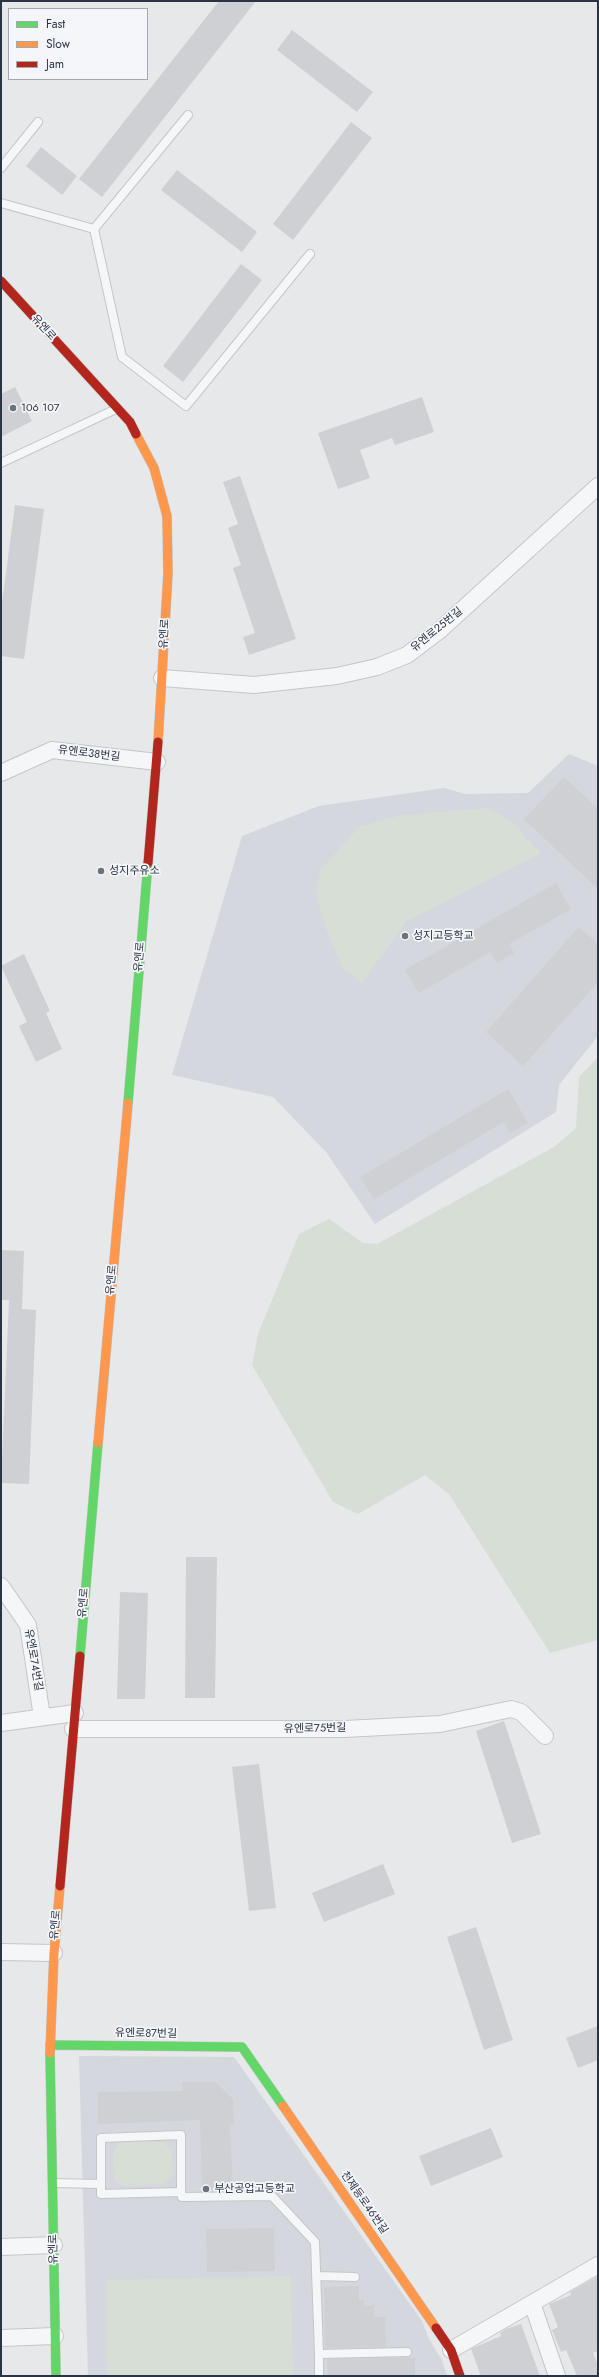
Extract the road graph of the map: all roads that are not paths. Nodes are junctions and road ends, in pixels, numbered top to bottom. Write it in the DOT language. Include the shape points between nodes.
graph roads {
  1 [pos="188,115"];
  2 [pos="38,122"];
  3 [pos="1,168"];
  4 [pos="1,203"];
  5 [pos="94,230"];
  6 [pos="310,254"];
  7 [pos="1,281"];
  8 [pos="117,409"];
  9 [pos="1,463"];
  10 [pos="598,486"];
  11 [pos="162,678"];
  12 [pos="157,762"];
  13 [pos="1,773"];
  14 [pos="1,1586"];
  15 [pos="75,1712"];
  16 [pos="42,1717"];
  17 [pos="1,1723"];
  18 [pos="73,1729"];
  19 [pos="545,1736"];
  20 [pos="1,1952"];
  21 [pos="54,1953"];
  22 [pos="50,2045"];
  23 [pos="242,2047"];
  24 [pos="52,2183"];
  25 [pos="101,2184"];
  26 [pos="181,2192"];
  27 [pos="54,2245"];
  28 [pos="1,2247"];
  29 [pos="598,2265"];
  30 [pos="316,2276"];
  31 [pos="355,2277"];
  32 [pos="532,2303"];
  33 [pos="55,2336"];
  34 [pos="1,2338"];
  35 [pos="452,2350"];
  36 [pos="407,2352"];
  37 [pos="319,2354"];
  38 [pos="56,2376"];
  39 [pos="319,2376"];
  40 [pos="460,2376"];
  41 [pos="557,2376"];
  1 -- 5 [label="lane"];
  2 -- 3 [label="lane"];
  4 -- 5 [label="lane"];
  5 -- 6 [label="lane" via="122,357 186,406"];
  7 -- 8 [label="main road, 유엔로"];
  8 -- 9 [label="lane"];
  8 -- 11 [label="main road, 유엔로" via="130,422 154,468 167,516 168,573"];
  10 -- 11 [label="street, 유엔로25번길" via="440,630 407,655 377,667 337,676 262,684"];
  11 -- 12 [label="main road, 유엔로"];
  12 -- 13 [label="street, 유엔로38번길" via="52,750"];
  12 -- 15 [label="main road, 유엔로"];
  14 -- 16 [label="street, 유엔로74번길" via="28,1625"];
  15 -- 16 [label="street"];
  15 -- 18 [label="main road, 유엔로"];
  16 -- 17 [label="street"];
  18 -- 19 [label="street, 유엔로75번길" via="345,1729 440,1724 511,1708 522,1712"];
  18 -- 21 [label="main road, 유엔로"];
  20 -- 21 [label="street"];
  21 -- 22 [label="main road, 유엔로"];
  22 -- 23 [label="main road, 유엔로87번길"];
  22 -- 24 [label="main road, 유엔로"];
  23 -- 35 [label="main road, 천제등로46번길"];
  24 -- 25 [label="lane"];
  24 -- 27 [label="main road, 유엔로"];
  25 -- 26 [label="lane" via="101,2194"];
  25 -- 26 [label="lane" via="101,2138 181,2135"];
  26 -- 30 [label="lane" via="182,2197 272,2196 316,2242"];
  27 -- 28 [label="street"];
  27 -- 33 [label="main road, 유엔로"];
  29 -- 32 [label="street"];
  30 -- 31 [label="lane"];
  30 -- 37 [label="lane"];
  32 -- 35 [label="street"];
  32 -- 41 [label="street"];
  33 -- 34 [label="street"];
  33 -- 38 [label="main road, 유엔로"];
  35 -- 40 [label="main road, 천제등로46번길"];
  36 -- 37 [label="lane"];
  37 -- 39 [label="lane"];
}
